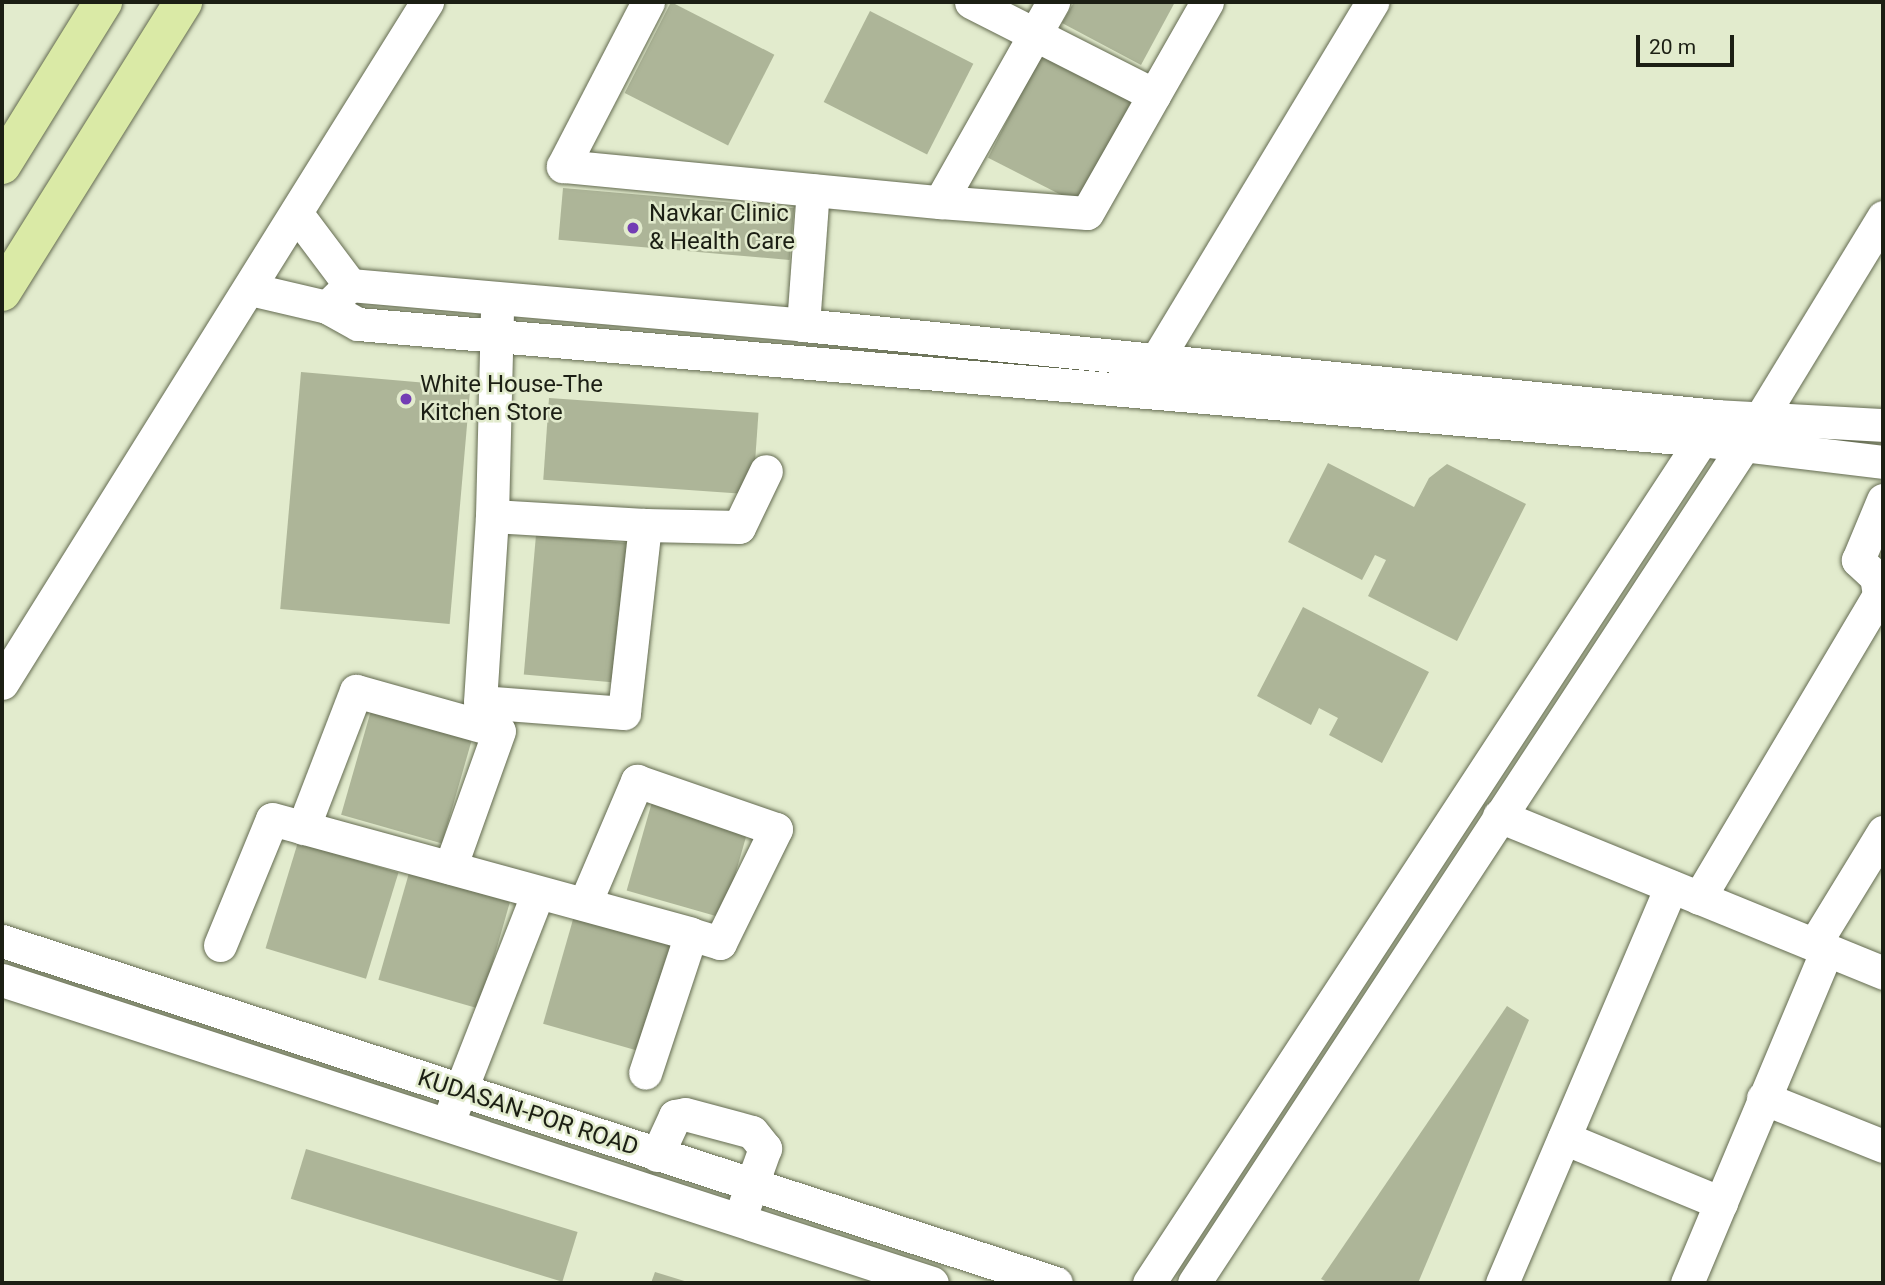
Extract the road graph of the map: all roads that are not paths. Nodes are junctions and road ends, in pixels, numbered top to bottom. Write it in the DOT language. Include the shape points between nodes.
graph roads {
  1 [pos="103,2"];
  2 [pos="183,2"];
  3 [pos="427,2"];
  4 [pos="648,2"];
  5 [pos="1053,2"];
  6 [pos="1207,2"];
  7 [pos="1372,2"];
  8 [pos="993,7"];
  9 [pos="1033,35"];
  10 [pos="1154,95"];
  11 [pos="2,165"];
  12 [pos="813,190"];
  13 [pos="940,202"];
  14 [pos="296,213"];
  15 [pos="1883,217"];
  16 [pos="250,289"];
  17 [pos="2,292"];
  18 [pos="339,296"];
  19 [pos="499,298"];
  20 [pos="803,325"];
  21 [pos="494,335"];
  22 [pos="1157,359"];
  23 [pos="1883,425"];
  24 [pos="1709,428"];
  25 [pos="1752,431"];
  26 [pos="1883,462"];
  27 [pos="766,471"];
  28 [pos="1883,500"];
  29 [pos="492,516"];
  30 [pos="645,525"];
  31 [pos="2,683"];
  32 [pos="1499,816"];
  33 [pos="303,828"];
  34 [pos="1883,832"];
  35 [pos="450,868"];
  36 [pos="538,892"];
  37 [pos="1685,892"];
  38 [pos="585,903"];
  39 [pos="691,934"];
  40 [pos="2,941"];
  41 [pos="1824,942"];
  42 [pos="220,945"];
  43 [pos="1883,973"];
  44 [pos="2,980"];
  45 [pos="163,993"];
  46 [pos="151,1029"];
  47 [pos="645,1073"];
  48 [pos="459,1090"];
  49 [pos="1763,1098"];
  50 [pos="447,1125"];
  51 [pos="1564,1138"];
  52 [pos="1883,1146"];
  53 [pos="657,1155"];
  54 [pos="752,1185"];
  55 [pos="1721,1203"];
  56 [pos="739,1221"];
  57 [pos="932,1283"];
  58 [pos="1056,1283"];
  59 [pos="1149,1283"];
  60 [pos="1194,1283"];
  61 [pos="1502,1283"];
  62 [pos="1687,1283"];
  1 -- 11 [label="main road"];
  2 -- 17 [label="main road"];
  3 -- 14 [label="street"];
  4 -- 12 [label="street" via="563,166"];
  5 -- 9 [label="street"];
  6 -- 10 [label="street"];
  7 -- 22 [label="street"];
  8 -- 9 [label="street"];
  9 -- 10 [label="street"];
  9 -- 13 [label="street"];
  10 -- 13 [label="street" via="1087,213"];
  12 -- 13 [label="street"];
  12 -- 20 [label="street"];
  14 -- 16 [label="street"];
  14 -- 18 [label="street"];
  15 -- 25 [label="street"];
  16 -- 18 [label="street"];
  16 -- 31 [label="street"];
  18 -- 19 [label="street"];
  18 -- 21 [label="street" via="358,324"];
  19 -- 20 [label="street"];
  19 -- 21 [label="street"];
  20 -- 22 [label="street"];
  21 -- 24 [label="street"];
  21 -- 29 [label="street"];
  22 -- 24 [label="street"];
  23 -- 25 [label="street"];
  24 -- 25 [label="street"];
  24 -- 59 [label="street"];
  25 -- 26 [label="street"];
  25 -- 32 [label="street"];
  27 -- 30 [label="street" via="738,527"];
  28 -- 37 [label="street" via="1858,560 1876,577 1879,595"];
  29 -- 30 [label="street"];
  29 -- 30 [label="street" via="480,702 624,713"];
  32 -- 37 [label="street"];
  32 -- 60 [label="street"];
  33 -- 35 [label="street"];
  33 -- 35 [label="street" via="356,691 499,731"];
  33 -- 42 [label="street" via="272,819"];
  34 -- 41 [label="street"];
  35 -- 36 [label="street"];
  36 -- 38 [label="street"];
  36 -- 48 [label="street"];
  37 -- 41 [label="street"];
  37 -- 51 [label="street"];
  38 -- 39 [label="street"];
  38 -- 39 [label="street" via="637,781 776,829 720,943"];
  39 -- 47 [label="street"];
  40 -- 45 [label="street, KUDASAN-POR ROAD"];
  41 -- 43 [label="street"];
  41 -- 49 [label="street"];
  44 -- 46 [label="street, KUDASAN-POR ROAD"];
  45 -- 46 [label="street"];
  45 -- 48 [label="street, KUDASAN-POR ROAD"];
  46 -- 50 [label="street, KUDASAN-POR ROAD"];
  48 -- 50 [label="street"];
  48 -- 53 [label="street, KUDASAN-POR ROAD"];
  49 -- 52 [label="street"];
  49 -- 55 [label="street"];
  50 -- 56 [label="street, KUDASAN-POR ROAD"];
  51 -- 55 [label="street"];
  51 -- 61 [label="street"];
  53 -- 54 [label="street, KUDASAN-POR ROAD"];
  53 -- 54 [label="street" via="675,1116 685,1114 752,1132 765,1148"];
  54 -- 56 [label="street"];
  54 -- 58 [label="street, KUDASAN-POR ROAD"];
  55 -- 62 [label="street"];
  56 -- 57 [label="street, KUDASAN-POR ROAD"];
}
